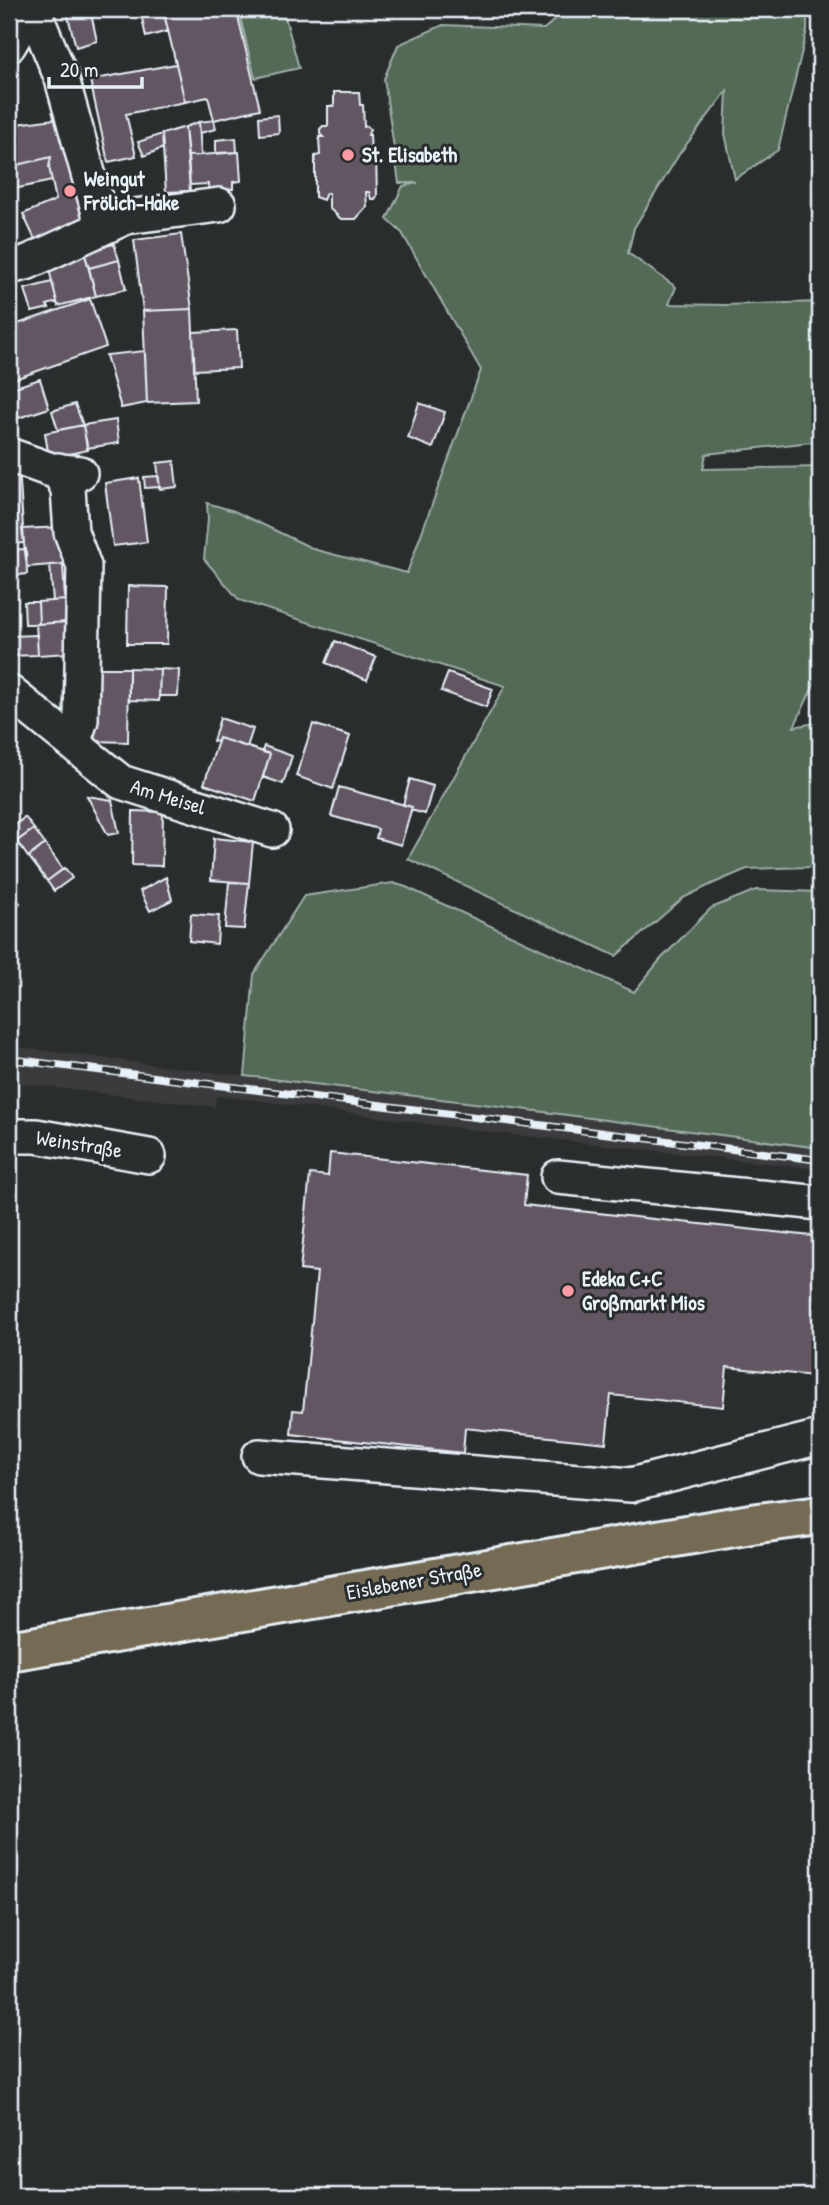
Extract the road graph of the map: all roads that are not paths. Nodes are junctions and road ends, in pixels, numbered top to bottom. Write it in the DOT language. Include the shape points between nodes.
graph roads {
  1 [pos="32,9"];
  2 [pos="9,45"];
  3 [pos="219,205"];
  4 [pos="103,227"];
  5 [pos="9,267"];
  6 [pos="9,455"];
  7 [pos="9,692"];
  8 [pos="73,743"];
  9 [pos="272,830"];
  10 [pos="9,1136"];
  11 [pos="149,1156"];
  12 [pos="558,1177"];
  13 [pos="820,1203"];
  14 [pos="820,1437"];
  15 [pos="259,1456"];
  16 [pos="820,1515"];
  17 [pos="9,1651"];
  1 -- 2 [label="street"];
  1 -- 4 [label="street" via="62,79"];
  3 -- 4 [label="street" via="126,217"];
  4 -- 5 [label="street"];
  6 -- 8 [label="street" via="69,472 71,532 84,566 81,720"];
  7 -- 8 [label="street, Am Meisel"];
  8 -- 9 [label="street, Am Meisel" via="121,782"];
  10 -- 11 [label="street, Weinstraße" via="36,1136"];
  12 -- 13 [label="street"];
  14 -- 15 [label="street" via="631,1485"];
  16 -- 17 [label="main road, Eislebener Straße"];
}
